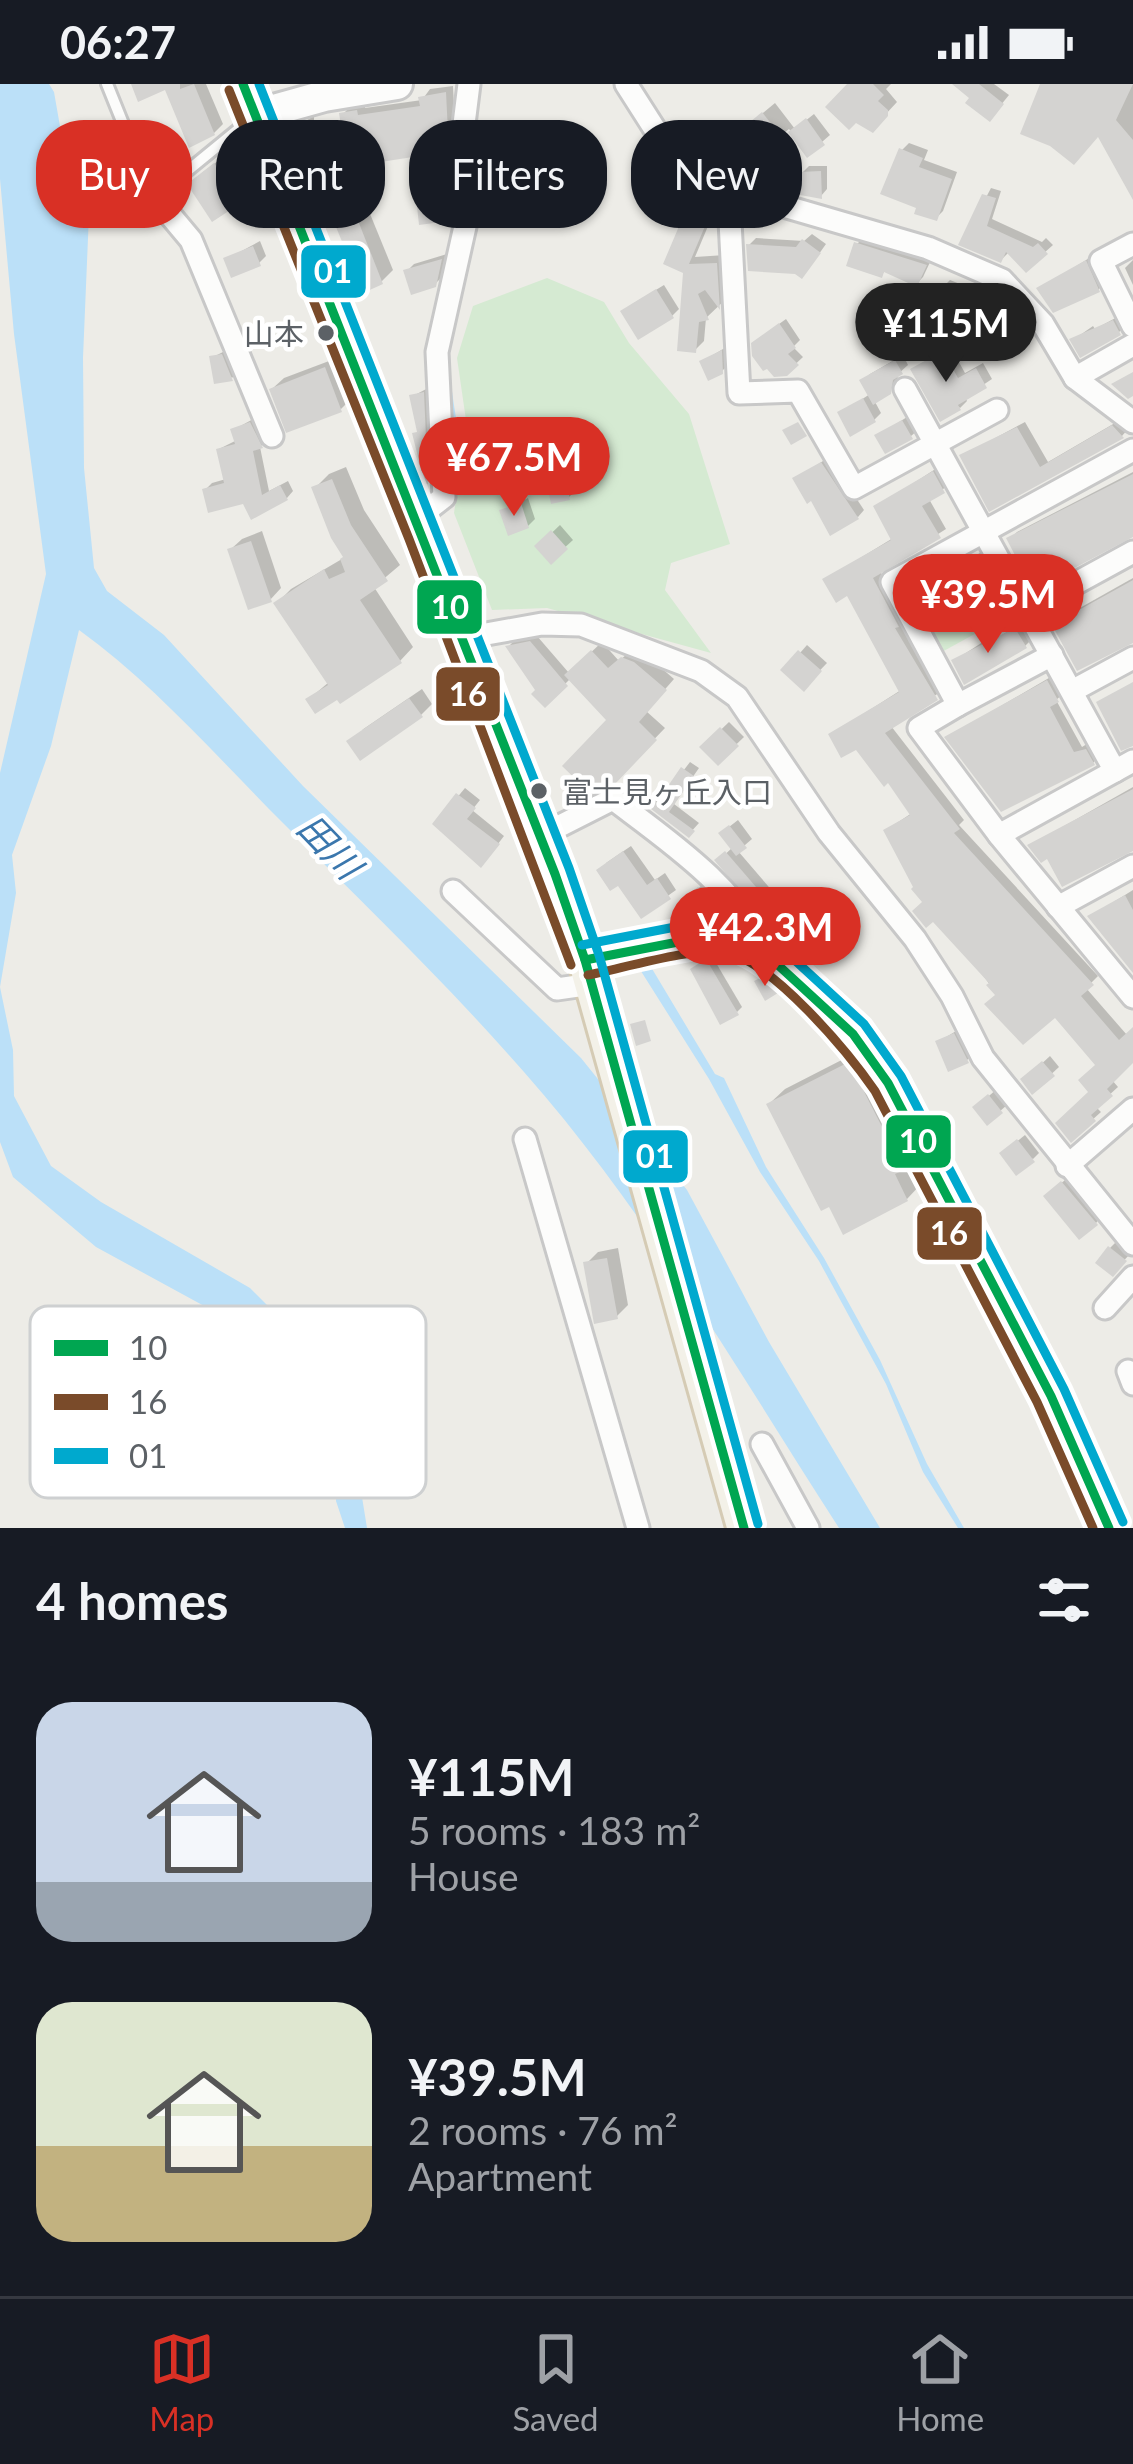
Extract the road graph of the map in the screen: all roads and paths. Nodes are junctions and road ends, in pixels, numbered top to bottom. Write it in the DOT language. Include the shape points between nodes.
graph roads {
  1 [pos="107,84"];
  2 [pos="397,84"];
  3 [pos="469,84"];
  4 [pos="626,84"];
  5 [pos="249,99"];
  6 [pos="121,120"];
  7 [pos="648,120"];
  8 [pos="192,160"];
  9 [pos="802,211"];
  10 [pos="182,228"];
  11 [pos="730,228"];
  12 [pos="1133,244"];
  13 [pos="1133,326"];
  14 [pos="1133,345"];
  15 [pos="1075,378"];
  16 [pos="905,389"];
  17 [pos="997,410"];
  18 [pos="1133,422"];
  19 [pos="272,436"];
  20 [pos="936,445"];
  21 [pos="1133,450"];
  22 [pos="417,518"];
  23 [pos="984,531"];
  24 [pos="1133,552"];
  25 [pos="1027,610"];
  26 [pos="464,638"];
  27 [pos="1052,655"];
  28 [pos="1133,658"];
  29 [pos="1072,692"];
  30 [pos="958,705"];
  31 [pos="1124,765"];
  32 [pos="999,835"];
  33 [pos="540,836"];
  34 [pos="1133,866"];
  35 [pos="453,891"];
  36 [pos="1058,907"];
  37 [pos="766,954"];
  38 [pos="1128,982"];
  39 [pos="591,983"];
  40 [pos="1133,1109"];
  41 [pos="525,1139"];
  42 [pos="1067,1166"];
  43 [pos="1133,1244"];
  44 [pos="1133,1277"];
  45 [pos="1106,1307"];
  46 [pos="762,1444"];
  47 [pos="740,1514"];
  48 [pos="638,1528"];
  49 [pos="808,1528"];
  50 [pos="1109,1528"];
  1 -- 6 [label="lane"];
  2 -- 5 [label="street"];
  3 -- 22 [label="street" via="462,140 468,213 437,352 444,497"];
  4 -- 7 [label="street"];
  5 -- 8 [label="lane"];
  5 -- 22 [label="main road"];
  9 -- 15 [label="street" via="928,248 1002,280 1043,324"];
  10 -- 19 [label="street"];
  11 -- 20 [label="street" via="739,393 798,391 854,488"];
  12 -- 13 [label="street" via="1101,261"];
  14 -- 15 [label="street"];
  15 -- 18 [label="street"];
  16 -- 20 [label="street"];
  17 -- 20 [label="street"];
  20 -- 23 [label="street"];
  21 -- 23 [label="street"];
  22 -- 26 [label="main road"];
  23 -- 25 [label="street"];
  23 -- 30 [label="street" via="892,582"];
  24 -- 25 [label="street"];
  25 -- 27 [label="street"];
  26 -- 33 [label="main road"];
  26 -- 42 [label="street" via="542,623 581,625 701,671 737,697 829,833 915,939 983,1058"];
  27 -- 29 [label="street"];
  27 -- 30 [label="street"];
  28 -- 29 [label="street"];
  29 -- 31 [label="street"];
  30 -- 32 [label="street" via="919,728"];
  31 -- 32 [label="street"];
  32 -- 36 [label="street"];
  33 -- 37 [label="street" via="614,799 697,862"];
  33 -- 39 [label="main road"];
  34 -- 36 [label="street"];
  35 -- 39 [label="street" via="556,989"];
  36 -- 38 [label="street"];
  37 -- 39 [label="street" via="704,937"];
  37 -- 50 [label="street" via="853,1034 888,1083 1051,1396"];
  39 -- 47 [label="main road"];
  40 -- 42 [label="street"];
  41 -- 48 [label="street"];
  42 -- 43 [label="street"];
  44 -- 45 [label="street"];
  46 -- 49 [label="street"];
}
